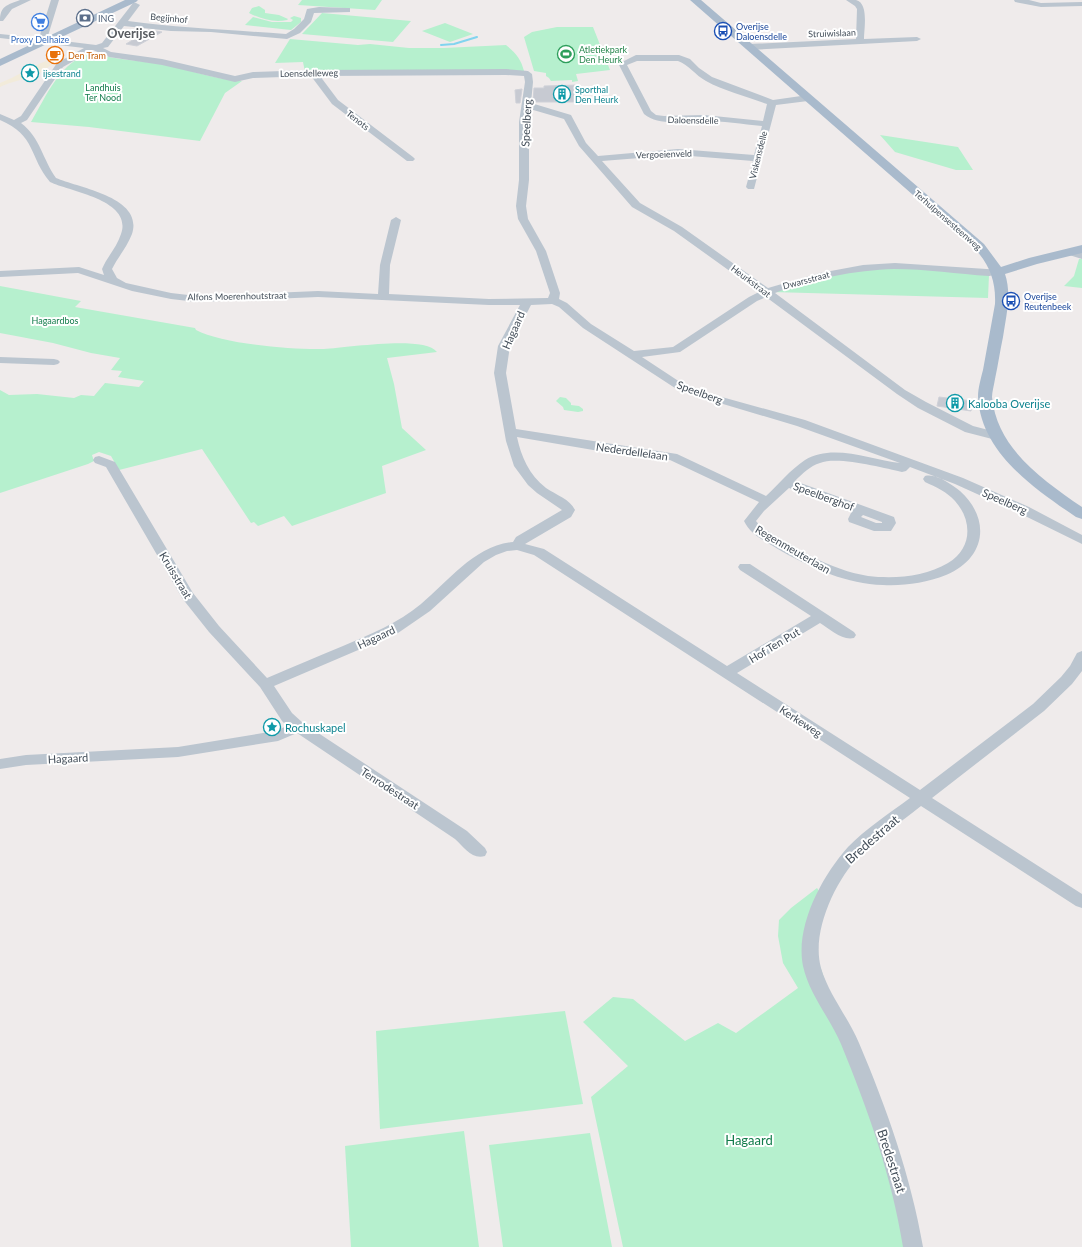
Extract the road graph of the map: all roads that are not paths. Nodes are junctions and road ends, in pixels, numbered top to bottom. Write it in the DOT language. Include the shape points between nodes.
graph roads {
  1 [pos="27,0"];
  2 [pos="54,0"];
  3 [pos="695,0"];
  4 [pos="850,0"];
  5 [pos="1018,0"];
  6 [pos="134,3"];
  7 [pos="1082,4"];
  8 [pos="347,10"];
  9 [pos="0,18"];
  10 [pos="122,23"];
  11 [pos="0,36"];
  12 [pos="917,39"];
  13 [pos="44,41"];
  14 [pos="860,42"];
  15 [pos="748,47"];
  16 [pos="94,48"];
  17 [pos="0,64"];
  18 [pos="313,73"];
  19 [pos="528,74"];
  20 [pos="808,98"];
  21 [pos="772,103"];
  22 [pos="527,105"];
  23 [pos="0,117"];
  24 [pos="14,123"];
  25 [pos="766,124"];
  26 [pos="757,158"];
  27 [pos="410,159"];
  28 [pos="594,159"];
  29 [pos="751,187"];
  30 [pos="396,220"];
  31 [pos="1078,252"];
  32 [pos="995,268"];
  33 [pos="0,274"];
  34 [pos="113,280"];
  35 [pos="766,293"];
  36 [pos="383,296"];
  37 [pos="527,301"];
  38 [pos="553,301"];
  39 [pos="631,355"];
  40 [pos="0,360"];
  41 [pos="54,362"];
  42 [pos="511,432"];
  43 [pos="996,436"];
  44 [pos="99,460"];
  45 [pos="912,468"];
  46 [pos="788,483"];
  47 [pos="767,501"];
  48 [pos="860,509"];
  49 [pos="1082,514"];
  50 [pos="1082,540"];
  51 [pos="517,546"];
  52 [pos="745,567"];
  53 [pos="821,616"];
  54 [pos="849,635"];
  55 [pos="1082,656"];
  56 [pos="726,673"];
  57 [pos="265,684"];
  58 [pos="298,727"];
  59 [pos="0,764"];
  60 [pos="920,799"];
  61 [pos="479,852"];
  62 [pos="1082,902"];
  63 [pos="913,1247"];
  1 -- 9 [label="street" via="9,7"];
  2 -- 13 [label="street"];
  3 -- 15 [label="main road, Terhulpensesteenweg"];
  4 -- 14 [label="street" via="861,9"];
  5 -- 7 [label="street" via="1033,4"];
  6 -- 10 [label="street, Begijnhof"];
  6 -- 13 [label="main road"];
  8 -- 10 [label="street, Begijnhof" via="310,11 308,20 287,38"];
  10 -- 16 [label="street, Begijnhof" via="105,45"];
  11 -- 13 [label="street, Loensdelleweg"];
  12 -- 14 [label="street, Struiwislaan"];
  13 -- 16 [label="street, Loensdelleweg"];
  13 -- 17 [label="main road"];
  14 -- 15 [label="street, Struiwislaan"];
  15 -- 20 [label="main road, Terhulpensesteenweg"];
  16 -- 18 [label="street, Loensdelleweg" via="109,54 162,62 235,79 259,75"];
  16 -- 24 [label="street, Begijnhof" via="60,65 24,118"];
  18 -- 19 [label="street, Loensdelleweg"];
  18 -- 27 [label="street, Tenots" via="336,102"];
  19 -- 22 [label="street, Speelberg"];
  20 -- 21 [label="street, Daloensdelle"];
  20 -- 32 [label="main road, Terhulpensesteenweg" via="980,247"];
  21 -- 25 [label="street"];
  21 -- 25 [label="street, Daloensdelle" via="709,78 679,58 636,58 626,61 624,66 647,112 653,117 704,118"];
  22 -- 28 [label="street, Heurkstraat" via="568,117 579,140"];
  22 -- 38 [label="street, Speelberg" via="521,206 523,219 541,251 556,293"];
  23 -- 24 [label="street"];
  24 -- 34 [label="street" via="23,128 31,138 53,180 108,199 125,214 128,227 126,235 107,269"];
  25 -- 26 [label="street, Viskensdelle"];
  26 -- 28 [label="street, Vergoeienveld" via="678,152"];
  26 -- 29 [label="street, Viskensdelle"];
  28 -- 35 [label="street, Heurkstraat" via="636,205 678,229"];
  30 -- 36 [label="street" via="385,265"];
  31 -- 32 [label="main road"];
  32 -- 35 [label="street, Dwarsstraat" via="989,273 919,267 874,267 798,281"];
  32 -- 43 [label="main road, Terhulpensesteenweg" via="1002,284 1002,304 985,396 986,411"];
  33 -- 34 [label="street, Alfons Moerenhoutstraat" via="79,270"];
  34 -- 36 [label="street, Alfons Moerenhoutstraat" via="146,291 197,299 318,294"];
  35 -- 39 [label="street, Dwarsstraat" via="742,306 682,347 669,352"];
  35 -- 43 [label="street, Heurkstraat" via="922,405 969,428"];
  36 -- 37 [label="street, Alfons Moerenhoutstraat" via="489,302"];
  37 -- 38 [label="street, Alfons Moerenhoutstraat"];
  37 -- 42 [label="street, Hagaard" via="504,346 502,358 500,383"];
  38 -- 39 [label="street, Speelberg" via="563,305 587,326"];
  39 -- 45 [label="street, Speelberg" via="667,379 692,391 801,423"];
  40 -- 41 [label="street"];
  42 -- 47 [label="street, Nederdellelaan" via="673,457"];
  42 -- 51 [label="street, Hagaard" via="517,459 525,474 541,490 567,506 569,510 521,540"];
  43 -- 49 [label="main road, Terhulpensesteenweg" via="1025,472"];
  44 -- 57 [label="street, Kruisstraat" via="111,465 187,595 214,629"];
  45 -- 46 [label="street, Regenmeuterlaan" via="823,458 809,464"];
  45 -- 47 [label="street, Regenmeuterlaan" via="942,484 960,499 972,519 974,540 962,560 930,576 910,580 870,580 834,572 752,527 750,521 753,515"];
  45 -- 50 [label="street, Speelberg" via="959,481"];
  46 -- 47 [label="street, Regenmeuterlaan"];
  46 -- 48 [label="street, Speelberghof"];
  51 -- 56 [label="street, Kerkeweg" via="539,552"];
  51 -- 57 [label="street, Hagaard" via="478,559 425,608 393,630"];
  52 -- 53 [label="street"];
  53 -- 54 [label="street"];
  53 -- 56 [label="street, Hof Ten Put"];
  55 -- 60 [label="street, Bredestraat" via="1070,677 1034,711"];
  56 -- 60 [label="street, Kerkeweg"];
  57 -- 58 [label="street" via="287,717"];
  58 -- 59 [label="street, Hagaard" via="278,736 178,752"];
  58 -- 61 [label="street, Tenrodestraat" via="461,835"];
  60 -- 62 [label="street, Kerkeweg"];
  60 -- 63 [label="street, Bredestraat" via="870,838 842,866 819,908 812,931 810,954 814,974 847,1037 880,1124 903,1194"];
}
